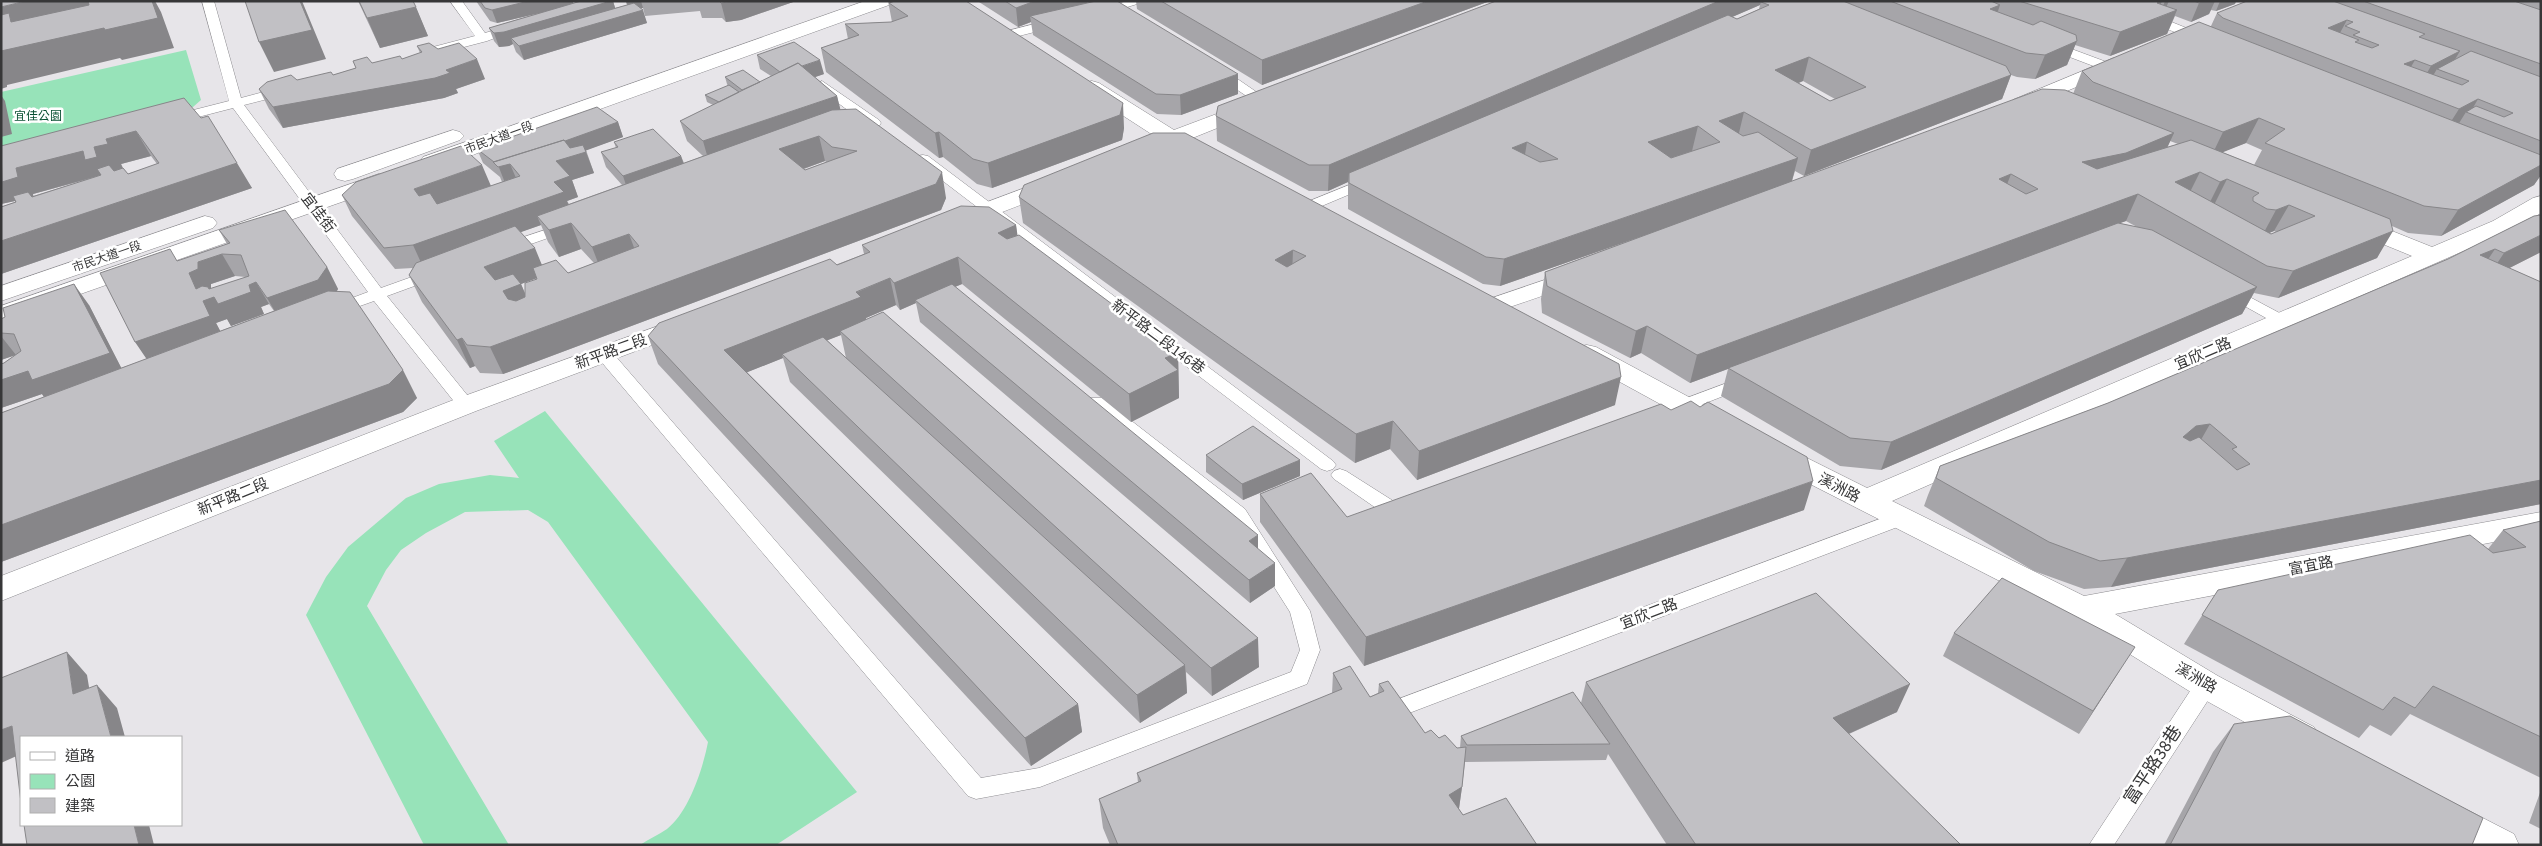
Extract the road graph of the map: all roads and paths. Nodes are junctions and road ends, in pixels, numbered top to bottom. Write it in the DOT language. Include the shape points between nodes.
graph roads {
  1 [pos="208,1"];
  2 [pos="456,1"];
  3 [pos="836,1"];
  4 [pos="883,1"];
  5 [pos="1141,1"];
  6 [pos="2108,1"];
  7 [pos="1117,8"];
  8 [pos="1088,15"];
  9 [pos="1134,18"];
  10 [pos="1069,20"];
  11 [pos="530,24"];
  12 [pos="1004,29"];
  13 [pos="2201,36"];
  14 [pos="483,38"];
  15 [pos="2034,39"];
  16 [pos="2165,44"];
  17 [pos="1035,50"];
  18 [pos="426,53"];
  19 [pos="2132,57"];
  20 [pos="1208,65"];
  21 [pos="2108,67"];
  22 [pos="1076,76"];
  23 [pos="302,85"];
  24 [pos="822,85"];
  25 [pos="2012,86"];
  26 [pos="1289,92"];
  27 [pos="2038,97"];
  28 [pos="236,102"];
  29 [pos="1265,102"];
  30 [pos="2066,108"];
  31 [pos="2001,112"];
  32 [pos="867,118"];
  33 [pos="161,122"];
  34 [pos="849,125"];
  35 [pos="882,130"];
  36 [pos="1172,138"];
  37 [pos="1145,149"];
  38 [pos="913,152"];
  39 [pos="1216,159"];
  40 [pos="1386,174"];
  41 [pos="1072,177"];
  42 [pos="1286,193"];
  43 [pos="306,197"];
  44 [pos="2541,204"];
  45 [pos="1312,205"];
  46 [pos="989,209"];
  47 [pos="2340,218"];
  48 [pos="1338,219"];
  49 [pos="580,221"];
  50 [pos="934,230"];
  51 [pos="488,254"];
  52 [pos="2431,255"];
  53 [pos="451,268"];
  54 [pos="1599,268"];
  55 [pos="2214,283"];
  56 [pos="1473,290"];
  57 [pos="1,294"];
  58 [pos="377,294"];
  59 [pos="1498,304"];
  60 [pos="1,315"];
  61 [pos="321,315"];
  62 [pos="706,316"];
  63 [pos="2281,320"];
  64 [pos="1532,322"];
  65 [pos="1565,341"];
  66 [pos="605,355"];
  67 [pos="1756,377"];
  68 [pos="1081,391"];
  69 [pos="466,405"];
  70 [pos="1682,406"];
  71 [pos="1655,416"];
  72 [pos="1864,501"];
  73 [pos="1424,502"];
  74 [pos="1901,518"];
  75 [pos="2541,522"];
  76 [pos="1,589"];
  77 [pos="2081,609"];
  78 [pos="2206,685"];
  79 [pos="1396,710"];
  80 [pos="2328,751"];
  81 [pos="2423,802"];
  82 [pos="2101,845"];
  83 [pos="2501,845"];
  1 -- 28 [label="lane, 宜佳街"];
  2 -- 14 [label="lane"];
  3 -- 43 [label="street, 市民大道一段"];
  4 -- 43 [label="street, 市民大道一段"];
  5 -- 7 [label="lane"];
  6 -- 13 [label="lane"];
  7 -- 8 [label="lane"];
  7 -- 9 [label="lane"];
  10 -- 12 [label="lane"];
  11 -- 14 [label="lane"];
  12 -- 17 [label="street"];
  13 -- 16 [label="street"];
  14 -- 18 [label="lane"];
  15 -- 21 [label="lane"];
  19 -- 21 [label="street"];
  20 -- 29 [label="lane"];
  21 -- 27 [label="street"];
  22 -- 36 [label="street"];
  23 -- 28 [label="lane"];
  24 -- 32 [label="lane"];
  25 -- 27 [label="street"];
  26 -- 29 [label="street"];
  27 -- 30 [label="street"];
  27 -- 31 [label="street"];
  28 -- 33 [label="lane"];
  28 -- 43 [label="lane, 宜佳街"];
  29 -- 36 [label="street"];
  32 -- 34 [label="lane"];
  32 -- 35 [label="lane"];
  36 -- 37 [label="street"];
  36 -- 39 [label="street"];
  38 -- 46 [label="lane, 新平路二段146巷"];
  40 -- 45 [label="lane"];
  41 -- 46 [label="street"];
  42 -- 45 [label="street"];
  43 -- 57 [label="street, 市民大道一段"];
  43 -- 58 [label="lane, 宜佳街"];
  43 -- 60 [label="street, 市民大道一段"];
  44 -- 52 [label="street, 宜欣二路" via="2509,229"];
  45 -- 48 [label="street"];
  46 -- 50 [label="street"];
  46 -- 73 [label="lane, 新平路二段146巷" via="1333,470 1396,512"];
  47 -- 52 [label="street"];
  49 -- 51 [label="lane"];
  52 -- 63 [label="street, 宜欣二路"];
  53 -- 58 [label="lane"];
  54 -- 59 [label="street"];
  55 -- 63 [label="lane"];
  56 -- 59 [label="street"];
  58 -- 61 [label="lane"];
  58 -- 69 [label="lane, 宜佳街"];
  59 -- 64 [label="street"];
  62 -- 66 [label="street, 新平路二段"];
  63 -- 72 [label="street, 宜欣二路"];
  65 -- 70 [label="street, 溪洲路"];
  66 -- 68 [label="lane" via="976,789 1040,777 1300,678 1310,650 1300,612 1238,514"];
  66 -- 69 [label="street, 新平路二段"];
  67 -- 70 [label="lane"];
  69 -- 76 [label="street, 新平路二段"];
  70 -- 71 [label="lane"];
  70 -- 72 [label="street, 溪洲路"];
  72 -- 74 [label="street, 溪洲路"];
  74 -- 77 [label="street, 溪洲路"];
  74 -- 79 [label="lane, 宜欣二路"];
  75 -- 77 [label="street, 富宜路"];
  77 -- 78 [label="street, 溪洲路"];
  78 -- 80 [label="street, 溪洲路"];
  78 -- 82 [label="lane, 富平路38巷"];
  81 -- 83 [label="street"];
}
